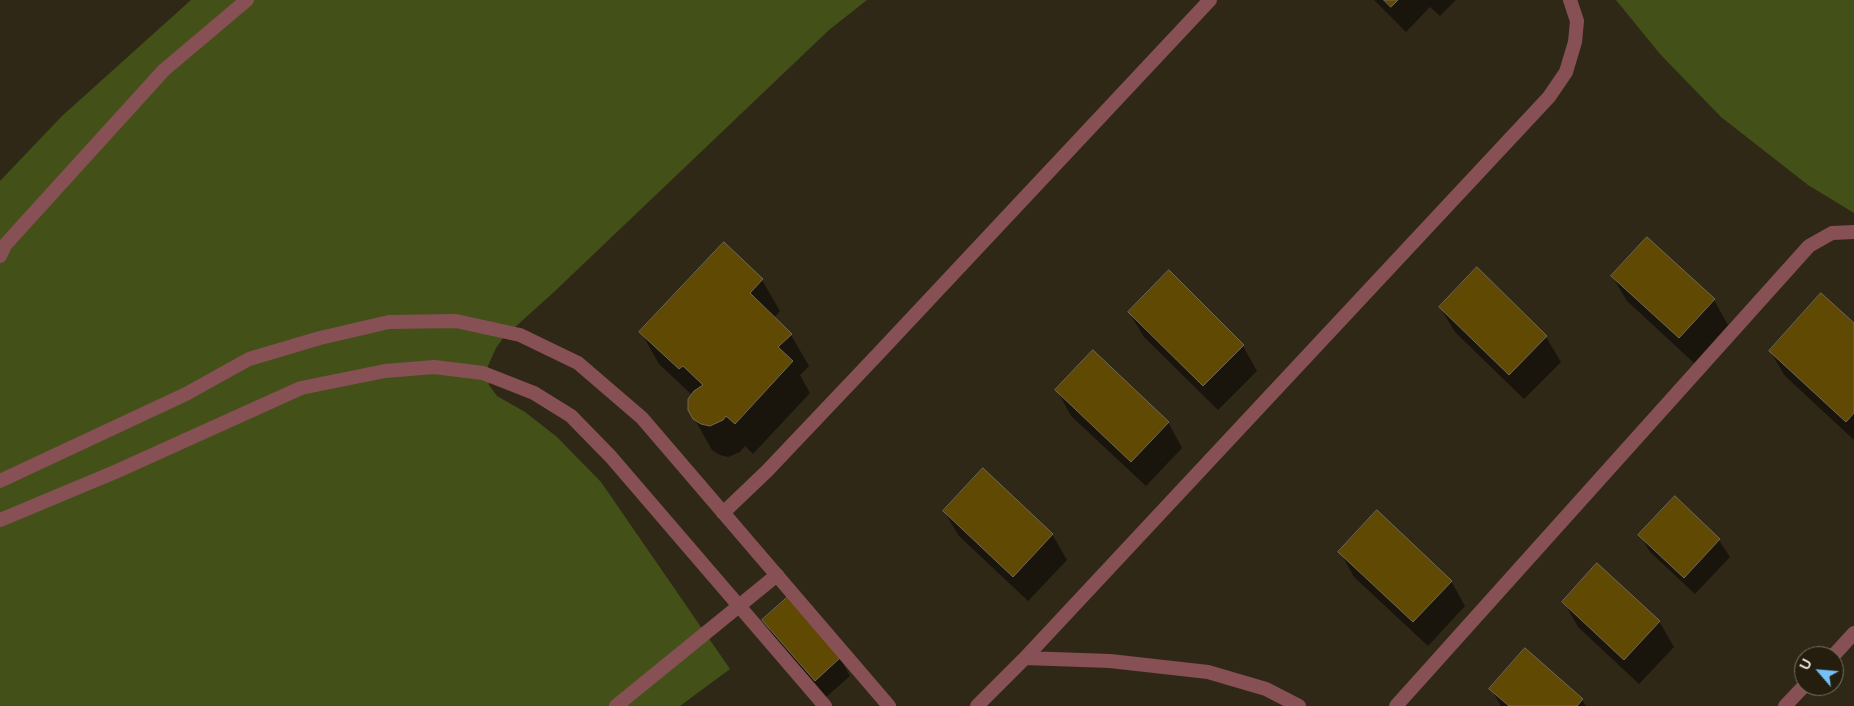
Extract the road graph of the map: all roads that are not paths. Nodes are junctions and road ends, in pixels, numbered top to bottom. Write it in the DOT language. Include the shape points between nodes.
graph roads {
  1 [pos="247,0"];
  2 [pos="1210,0"];
  3 [pos="1570,0"];
  4 [pos="1854,232"];
  5 [pos="0,256"];
  6 [pos="0,481"];
  7 [pos="724,513"];
  8 [pos="0,520"];
  9 [pos="777,575"];
  10 [pos="738,606"];
  11 [pos="1854,633"];
  12 [pos="1842,646"];
  13 [pos="1025,658"];
  14 [pos="1794,696"];
  15 [pos="616,706"];
  16 [pos="825,706"];
  17 [pos="889,706"];
  18 [pos="977,706"];
  19 [pos="1298,706"];
  20 [pos="1396,706"];
  21 [pos="1785,706"];
  1 -- 5 [label="street" via="164,70 5,245"];
  2 -- 7 [label="street" via="852,382"];
  3 -- 13 [label="street" via="1577,21 1575,42 1566,72 1549,97"];
  4 -- 20 [label="street" via="1832,233 1809,246"];
  6 -- 7 [label="street" via="186,394 249,359 388,322 456,321 520,335 578,364 642,418"];
  7 -- 9 [label="street"];
  8 -- 10 [label="street" via="301,388 385,371 434,367 483,373 534,393 571,416 611,457"];
  9 -- 10 [label="street"];
  9 -- 17 [label="street"];
  10 -- 15 [label="street"];
  10 -- 16 [label="street"];
  11 -- 12 [label="street"];
  13 -- 18 [label="street"];
  13 -- 19 [label="street" via="1110,661 1208,672 1266,689"];
  14 -- 21 [label="street"];
}
